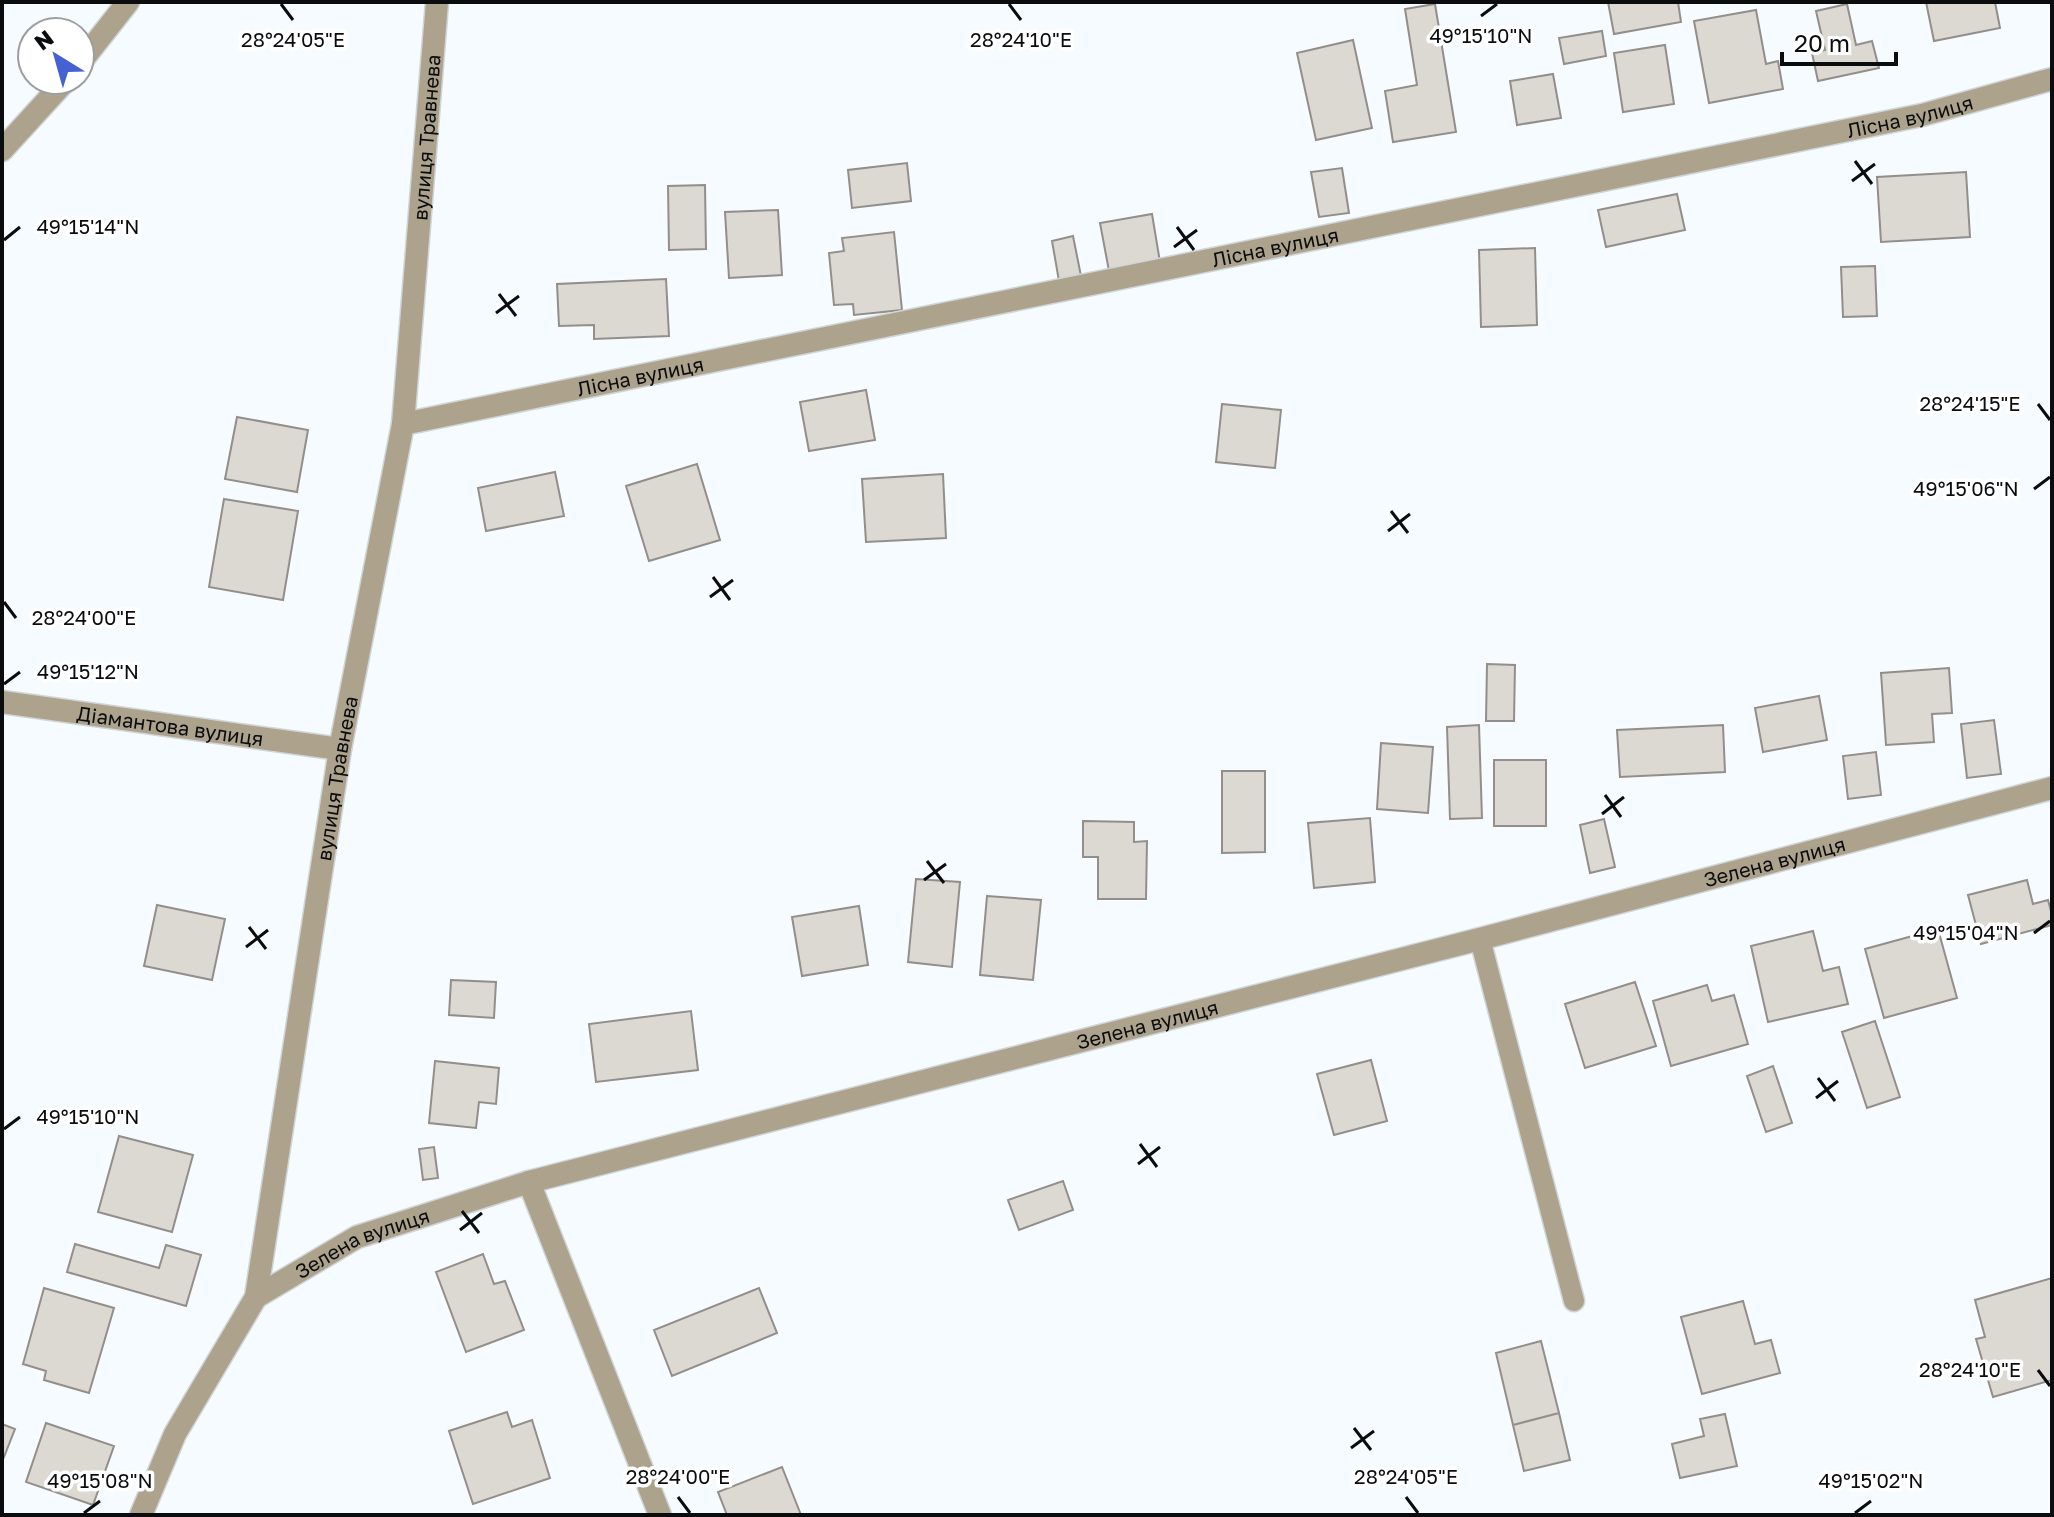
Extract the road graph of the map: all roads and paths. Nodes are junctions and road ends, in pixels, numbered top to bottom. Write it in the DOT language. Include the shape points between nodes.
graph roads {
  1 [pos="128,2"];
  2 [pos="434,6"];
  3 [pos="96,43"];
  4 [pos="2052,79"];
  5 [pos="51,96"];
  6 [pos="2,150"];
  7 [pos="403,424"];
  8 [pos="2,702"];
  9 [pos="340,749"];
  10 [pos="2052,788"];
  11 [pos="1480,939"];
  12 [pos="529,1182"];
  13 [pos="256,1297"];
  14 [pos="1574,1301"];
  15 [pos="141,1515"];
  16 [pos="660,1515"];
  1 -- 3 [label="street"];
  2 -- 7 [label="street, вулиця Травнева"];
  4 -- 7 [label="street, Лісна вулиця" via="1922,115"];
  5 -- 6 [label="street"];
  7 -- 9 [label="street, вулиця Травнева"];
  8 -- 9 [label="street, Діамантова вулиця"];
  9 -- 13 [label="street, вулиця Травнева"];
  10 -- 11 [label="street, Зелена вулиця"];
  11 -- 12 [label="street, Зелена вулиця"];
  11 -- 14 [label="lane"];
  12 -- 13 [label="street, Зелена вулиця" via="357,1237"];
  12 -- 16 [label="street"];
  13 -- 15 [label="street, вулиця Травнева" via="175,1434"];
}
